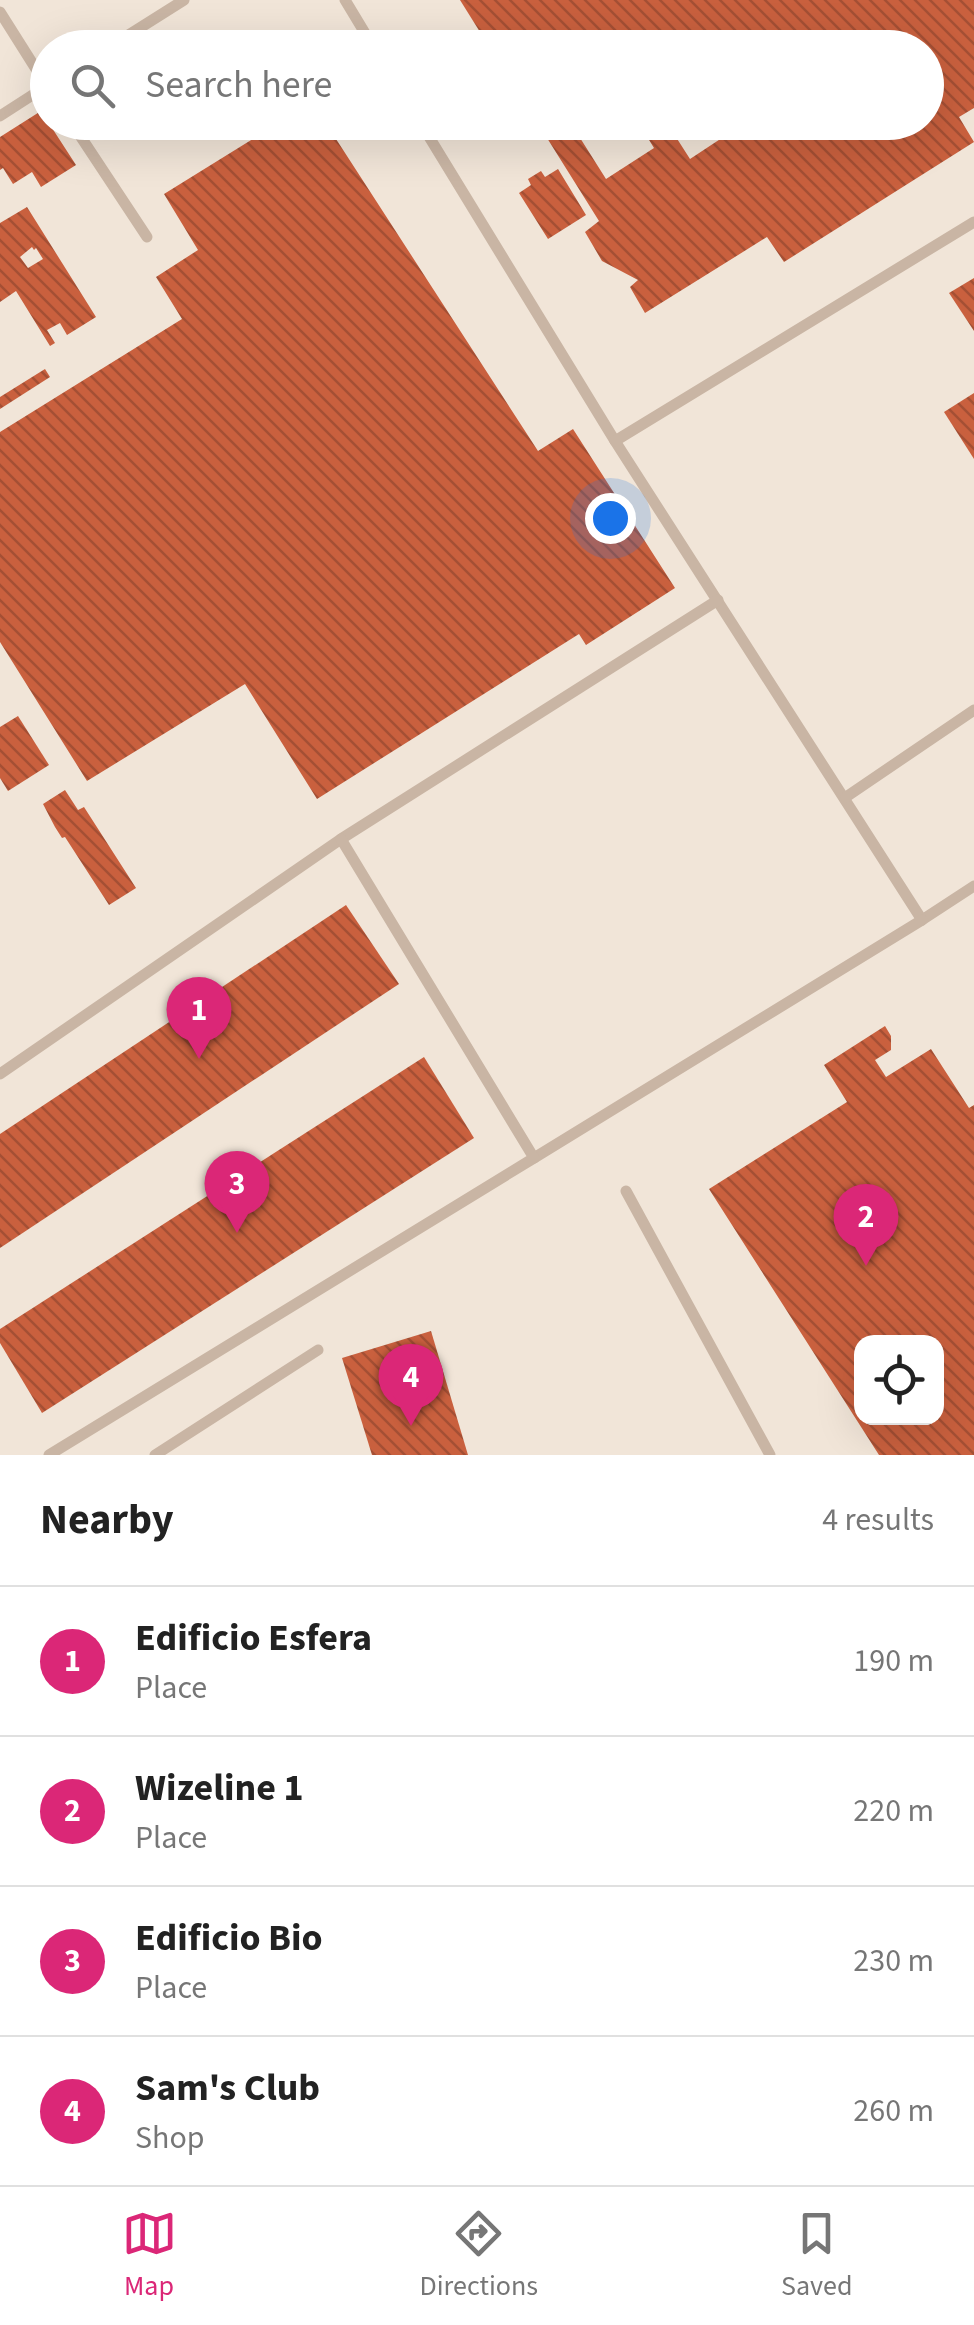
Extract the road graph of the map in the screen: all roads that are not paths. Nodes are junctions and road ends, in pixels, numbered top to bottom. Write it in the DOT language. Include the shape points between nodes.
graph roads {
  1 [pos="184,0"];
  2 [pos="345,0"];
  3 [pos="0,12"];
  4 [pos="136,30"];
  5 [pos="363,30"];
  6 [pos="30,59"];
  7 [pos="30,97"];
  8 [pos="0,116"];
  9 [pos="83,140"];
  10 [pos="431,140"];
  11 [pos="974,222"];
  12 [pos="147,237"];
  13 [pos="615,440"];
  14 [pos="718,600"];
  15 [pos="974,710"];
  16 [pos="846,797"];
  17 [pos="341,839"];
  18 [pos="974,886"];
  19 [pos="922,920"];
  20 [pos="0,1074"];
  21 [pos="534,1158"];
  22 [pos="626,1192"];
  23 [pos="318,1350"];
  24 [pos="48,1455"];
  25 [pos="155,1455"];
  26 [pos="770,1455"];
  1 -- 4 [label="lane"];
  2 -- 5 [label="lane"];
  3 -- 6 [label="lane"];
  7 -- 8 [label="lane"];
  9 -- 12 [label="lane"];
  10 -- 13 [label="lane"];
  11 -- 13 [label="lane"];
  13 -- 14 [label="lane"];
  14 -- 16 [label="lane"];
  14 -- 17 [label="lane"];
  15 -- 16 [label="lane"];
  16 -- 19 [label="lane"];
  17 -- 20 [label="lane"];
  17 -- 21 [label="lane"];
  18 -- 19 [label="lane"];
  19 -- 21 [label="lane"];
  21 -- 24 [label="lane"];
  22 -- 26 [label="lane"];
  23 -- 25 [label="lane"];
}
